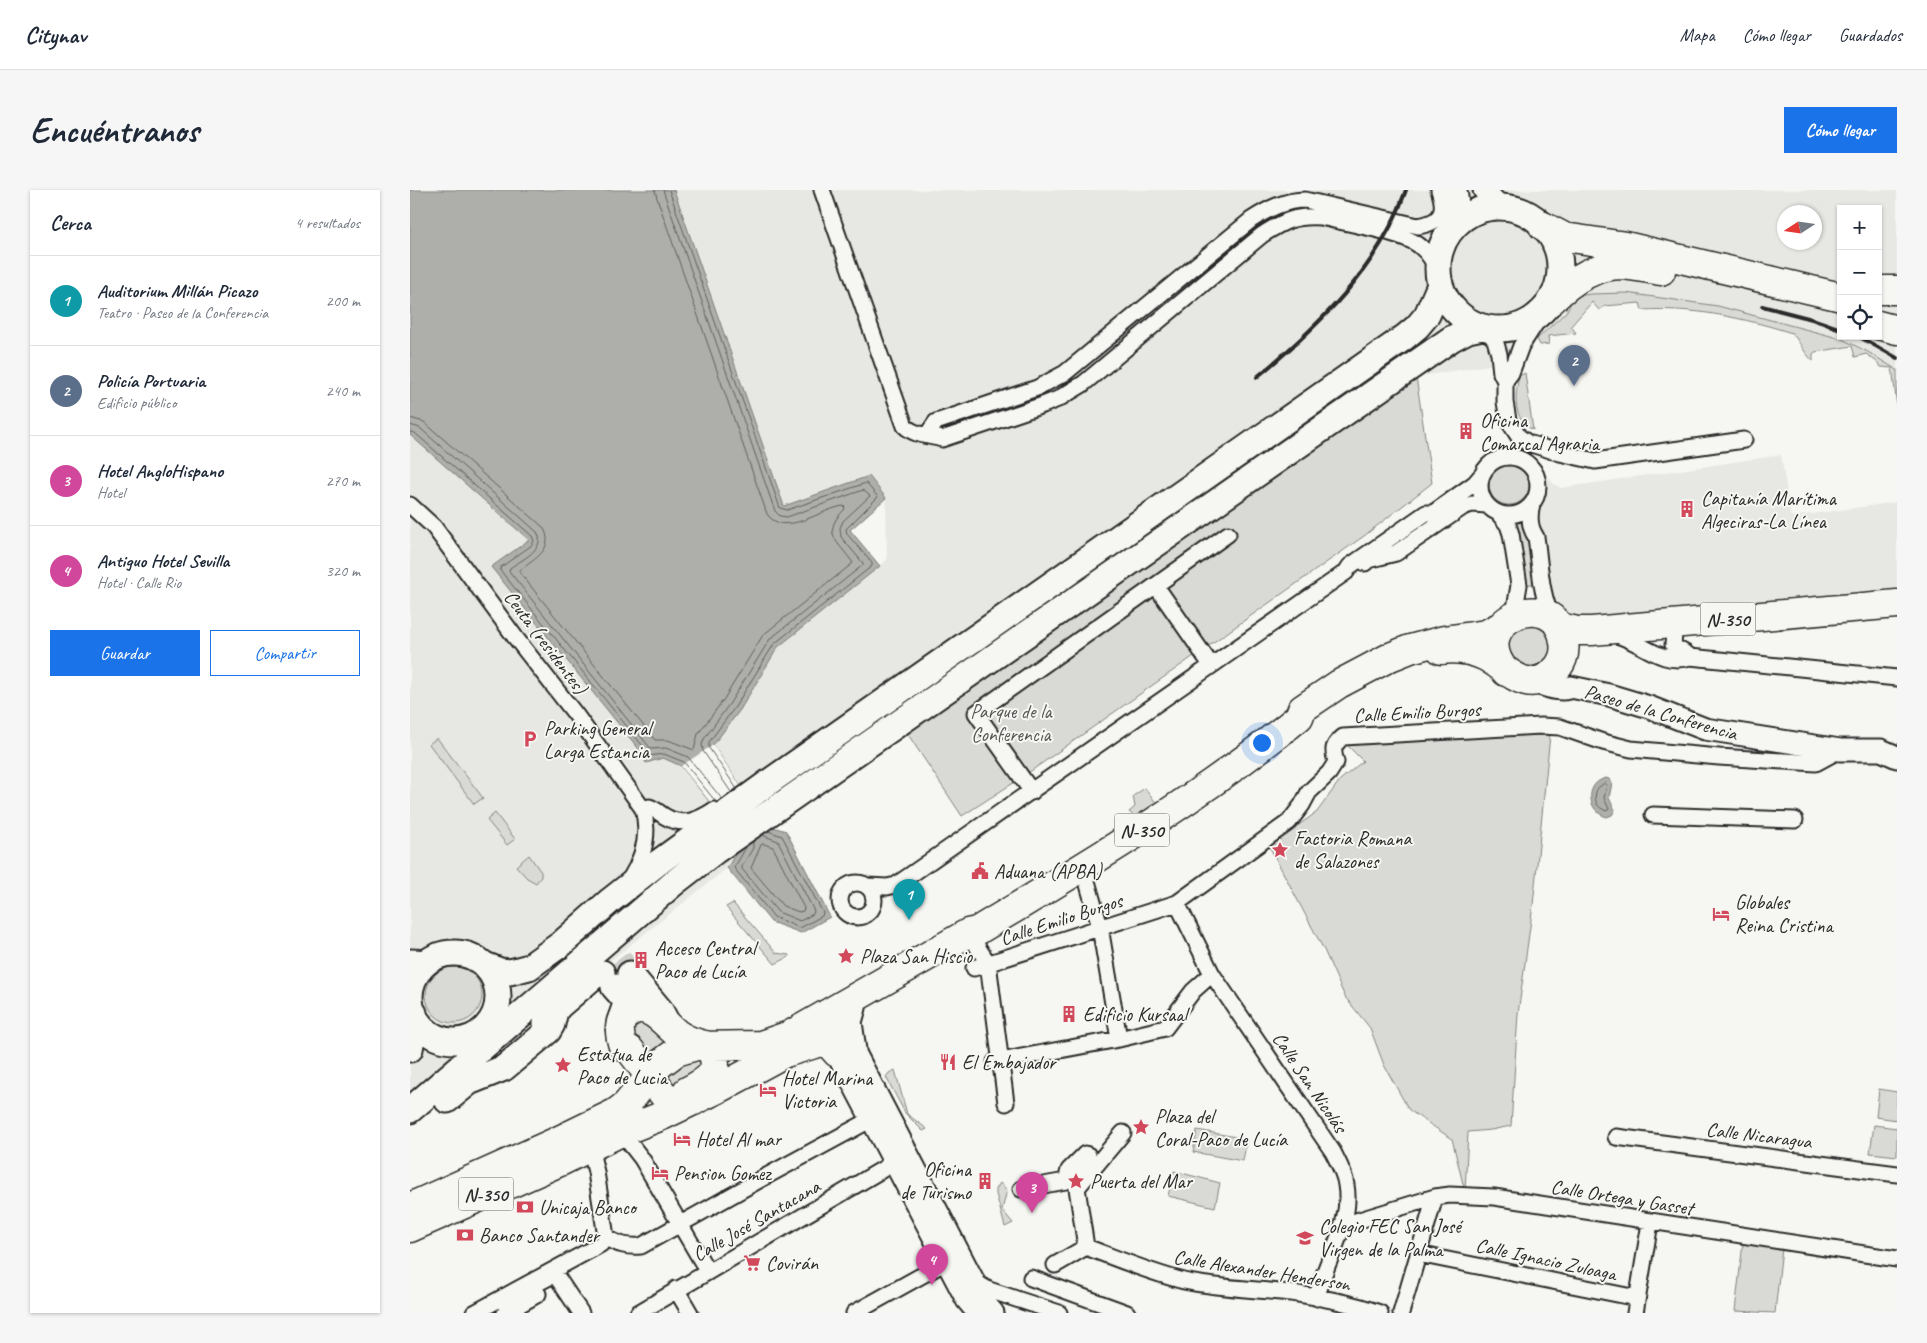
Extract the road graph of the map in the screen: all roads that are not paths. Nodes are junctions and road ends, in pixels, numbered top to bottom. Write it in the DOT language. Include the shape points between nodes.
graph roads {
  1 [pos="822,190"];
  2 [pos="1439,190"];
  3 [pos="1456,190"];
  4 [pos="1484,190"];
  5 [pos="1505,207"];
  6 [pos="1543,226"];
  7 [pos="1453,228"];
  8 [pos="1439,279"];
  9 [pos="1882,290"];
  10 [pos="1897,290"];
  11 [pos="1834,294"];
  12 [pos="1548,305"];
  13 [pos="1882,308"];
  14 [pos="1897,312"];
  15 [pos="1837,314"];
  16 [pos="1882,326"];
  17 [pos="1483,327"];
  18 [pos="1897,330"];
  19 [pos="1505,380"];
  20 [pos="927,435"];
  21 [pos="1744,440"];
  22 [pos="1481,476"];
  23 [pos="410,505"];
  24 [pos="1532,505"];
  25 [pos="1493,509"];
  26 [pos="1228,534"];
  27 [pos="1346,572"];
  28 [pos="1156,586"];
  29 [pos="1897,604"];
  30 [pos="1897,611"];
  31 [pos="1508,620"];
  32 [pos="1678,630"];
  33 [pos="1617,635"];
  34 [pos="1562,650"];
  35 [pos="1690,656"];
  36 [pos="1212,665"];
  37 [pos="1518,677"];
  38 [pos="1897,678"];
  39 [pos="1299,716"];
  40 [pos="1840,750"];
  41 [pos="1897,757"];
  42 [pos="772,780"];
  43 [pos="1032,792"];
  44 [pos="643,809"];
  45 [pos="1654,815"];
  46 [pos="1795,820"];
  47 [pos="715,851"];
  48 [pos="1083,867"];
  49 [pos="675,882"];
  50 [pos="896,885"];
  51 [pos="867,886"];
  52 [pos="622,891"];
  53 [pos="1177,903"];
  54 [pos="872,910"];
  55 [pos="1100,927"];
  56 [pos="975,936"];
  57 [pos="422,957"];
  58 [pos="485,965"];
  59 [pos="981,966"];
  60 [pos="616,973"];
  61 [pos="1212,974"];
  62 [pos="647,994"];
  63 [pos="554,1000"];
  64 [pos="412,1006"];
  65 [pos="837,1016"];
  66 [pos="668,1026"];
  67 [pos="623,1028"];
  68 [pos="482,1030"];
  69 [pos="1118,1039"];
  70 [pos="708,1046"];
  71 [pos="410,1048"];
  72 [pos="785,1053"];
  73 [pos="846,1053"];
  74 [pos="998,1061"];
  75 [pos="487,1073"];
  76 [pos="642,1086"];
  77 [pos="410,1091"];
  78 [pos="683,1100"];
  79 [pos="1006,1103"];
  80 [pos="410,1110"];
  81 [pos="410,1114"];
  82 [pos="872,1119"];
  83 [pos="632,1127"];
  84 [pos="1124,1133"];
  85 [pos="1616,1137"];
  86 [pos="590,1148"];
  87 [pos="557,1152"];
  88 [pos="895,1162"];
  89 [pos="1897,1174"];
  90 [pos="1021,1188"];
  91 [pos="1077,1188"];
  92 [pos="1435,1197"];
  93 [pos="410,1207"];
  94 [pos="1650,1223"];
  95 [pos="1343,1224"];
  96 [pos="681,1226"];
  97 [pos="410,1228"];
  98 [pos="606,1237"];
  99 [pos="1086,1247"];
  100 [pos="1418,1254"];
  101 [pos="1897,1259"];
  102 [pos="946,1262"];
  103 [pos="1055,1265"];
  104 [pos="708,1272"];
  105 [pos="543,1278"];
  106 [pos="676,1289"];
  107 [pos="1317,1298"];
  108 [pos="973,1302"];
  109 [pos="1636,1306"];
  110 [pos="1022,1307"];
  111 [pos="474,1313"];
  112 [pos="506,1313"];
  113 [pos="581,1313"];
  114 [pos="638,1313"];
  115 [pos="690,1313"];
  116 [pos="854,1313"];
  117 [pos="993,1313"];
  118 [pos="1060,1313"];
  119 [pos="1127,1313"];
  120 [pos="1380,1313"];
  121 [pos="1401,1313"];
  1 -- 20 [label="street" via="902,419 909,431"];
  2 -- 20 [label="street" via="1443,204 1440,216 1431,223 1418,226 1305,200 1266,210 1065,373 1037,388 936,422"];
  3 -- 7 [label="main road" via="1459,212"];
  4 -- 5 [label="main road" via="1496,204"];
  5 -- 6 [label="main road" via="1525,213"];
  5 -- 7 [label="main road" via="1476,212"];
  6 -- 11 [label="highway" via="1564,237 1626,246"];
  6 -- 12 [label="main road" via="1555,244 1560,266 1557,286"];
  7 -- 8 [label="main road" via="1441,249"];
  8 -- 17 [label="main road" via="1453,309"];
  8 -- 20 [label="street" via="1427,252 1404,237 1321,217 1295,217 1262,235 1083,384 1058,399 942,439"];
  8 -- 42 [label="main road" via="1427,315 1405,337"];
  9 -- 10 [label="highway"];
  12 -- 15 [label="highway" via="1578,278 1621,265 1664,272"];
  12 -- 17 [label="main road" via="1518,327"];
  12 -- 19 [label="street" via="1521,346 1511,374"];
  13 -- 14 [label="highway"];
  16 -- 18 [label="highway"];
  17 -- 19 [label="street" via="1495,340"];
  17 -- 47 [label="main road" via="1468,330 1445,343"];
  19 -- 21 [label="street" via="1506,410 1519,437 1543,448 1585,459 1595,461"];
  22 -- 24 [label="street" via="1490,463 1504,456 1526,461 1538,480 1537,496"];
  22 -- 25 [label="street" via="1480,491"];
  22 -- 27 [label="street" via="1476,483 1433,512 1426,513"];
  23 -- 44 [label="street, Ceuta (residentes)" via="434,527 576,714"];
  24 -- 25 [label="street" via="1515,515"];
  24 -- 34 [label="street" via="1529,515 1531,530 1536,536 1547,606"];
  25 -- 27 [label="street" via="1472,504 1463,507 1396,553 1368,560 1353,572"];
  25 -- 31 [label="street" via="1508,524 1519,585"];
  26 -- 28 [label="street"];
  27 -- 36 [label="street"];
  28 -- 36 [label="street"];
  28 -- 43 [label="street" via="976,713"];
  29 -- 34 [label="highway, N-350" via="1577,631"];
  30 -- 32 [label="highway, N-350"];
  31 -- 34 [label="highway, N-350" via="1522,612 1539,612"];
  31 -- 37 [label="highway" via="1497,633 1495,650 1501,666"];
  31 -- 39 [label="highway, N-350" via="1486,634 1444,640 1390,657 1339,684 1302,709"];
  32 -- 33 [label="highway, N-350"];
  32 -- 35 [label="street" via="1674,634 1673,645"];
  33 -- 34 [label="highway, N-350" via="1588,638"];
  33 -- 35 [label="street" via="1660,656"];
  34 -- 37 [label="highway, N-350" via="1550,675 1537,681"];
  34 -- 40 [label="main road, Paseo de la Conferencia" via="1609,695 1705,729"];
  35 -- 38 [label="street"];
  36 -- 43 [label="street"];
  37 -- 39 [label="highway, N-350" via="1470,651 1438,650 1379,672 1343,690 1307,716"];
  39 -- 48 [label="highway, N-350" via="1182,804"];
  40 -- 41 [label="main road, Paseo de la Conferencia" via="1881,750"];
  40 -- 53 [label="street, Calle Emilio Burgos" via="1816,763 1721,757 1631,749 1560,727 1541,726 1343,737 1334,744 1332,751 1336,762 1329,773 1309,792 1288,822"];
  42 -- 44 [label="street" via="748,787 693,821 673,821 654,809"];
  42 -- 52 [label="main road"];
  43 -- 50 [label="street"];
  44 -- 52 [label="street" via="645,850"];
  45 -- 46 [label="street"];
  47 -- 49 [label="main road"];
  47 -- 60 [label="main road" via="693,883 620,954"];
  48 -- 55 [label="street"];
  48 -- 56 [label="highway, N-350"];
  49 -- 63 [label="main road"];
  49 -- 68 [label="main road" via="652,892"];
  50 -- 51 [label="street" via="887,888"];
  50 -- 54 [label="street" via="891,895"];
  51 -- 54 [label="street" via="875,898"];
  51 -- 54 [label="street" via="859,882 847,886 840,902 850,916 862,917"];
  52 -- 58 [label="main road" via="529,967 510,972"];
  53 -- 55 [label="street, Calle Emilio Burgos"];
  53 -- 61 [label="street, Calle San Nicolás"];
  55 -- 59 [label="street, Calle Emilio Burgos"];
  55 -- 69 [label="street"];
  56 -- 59 [label="street"];
  56 -- 65 [label="highway, N-350"];
  57 -- 58 [label="main road" via="461,953"];
  57 -- 64 [label="main road" via="426,963 415,977 410,995"];
  58 -- 68 [label="main road" via="495,980 498,998 497,1008"];
  59 -- 74 [label="street"];
  60 -- 62 [label="main road"];
  60 -- 63 [label="main road" via="594,976 559,1006"];
  60 -- 67 [label="main road" via="624,999"];
  61 -- 69 [label="street" via="1192,991 1164,1028"];
  61 -- 95 [label="street, Calle San Nicolás" via="1333,1152 1346,1185"];
  62 -- 66 [label="main road"];
  62 -- 67 [label="main road"];
  63 -- 75 [label="main road" via="542,1017 519,1036 511,1053"];
  63 -- 75 [label="main road" via="552,1024 548,1031 504,1068"];
  63 -- 80 [label="main road"];
  64 -- 68 [label="main road" via="424,1028 439,1038 457,1040"];
  64 -- 71 [label="main road" via="414,1027"];
  65 -- 70 [label="highway, N-350" via="770,1044"];
  65 -- 72 [label="highway, N-350"];
  65 -- 73 [label="main road" via="851,1022"];
  66 -- 67 [label="highway" via="640,1009 624,1017"];
  66 -- 70 [label="highway" via="686,1038"];
  67 -- 76 [label="highway"];
  68 -- 77 [label="main road"];
  69 -- 74 [label="street"];
  70 -- 76 [label="highway, N-350" via="676,1052 660,1064"];
  70 -- 78 [label="highway" via="715,1065 712,1075"];
  72 -- 73 [label="highway" via="821,1042"];
  72 -- 78 [label="highway, N-350"];
  73 -- 82 [label="main road"];
  73 -- 108 [label="main road"];
  74 -- 79 [label="street"];
  75 -- 81 [label="main road" via="469,1082 444,1102"];
  76 -- 78 [label="highway"];
  76 -- 87 [label="highway, N-350" via="626,1105"];
  78 -- 83 [label="highway, N-350" via="664,1115"];
  82 -- 88 [label="main road"];
  82 -- 96 [label="street"];
  83 -- 86 [label="highway, N-350"];
  83 -- 96 [label="street" via="637,1150"];
  84 -- 91 [label="street"];
  85 -- 89 [label="street, Calle Nicaragua"];
  86 -- 87 [label="highway, N-350"];
  86 -- 98 [label="street"];
  87 -- 93 [label="highway, N-350"];
  87 -- 97 [label="highway, N-350"];
  88 -- 102 [label="main road"];
  88 -- 104 [label="street, Calle José Santacana"];
  90 -- 91 [label="street" via="1066,1181 1069,1170 1085,1154 1088,1155 1078,1175"];
  91 -- 99 [label="street"];
  92 -- 94 [label="street, Calle Ortega y Gasset" via="1494,1198 1635,1218"];
  92 -- 95 [label="street, Calle Ortega y Gasset"];
  92 -- 100 [label="street"];
  94 -- 101 [label="street, Calle Ortega y Gasset"];
  94 -- 109 [label="street"];
  95 -- 107 [label="street, Calle San Nicolás" via="1320,1281"];
  96 -- 98 [label="street" via="642,1246 618,1245"];
  96 -- 104 [label="street"];
  98 -- 105 [label="street" via="601,1244"];
  99 -- 103 [label="street"];
  99 -- 107 [label="street, Calle Alexander Henderson" via="1184,1281"];
  100 -- 109 [label="street, Calle Ignacio Zuloaga"];
  100 -- 121 [label="street"];
  102 -- 108 [label="main road"];
  102 -- 116 [label="street"];
  104 -- 106 [label="street, Calle José Santacana"];
  105 -- 111 [label="street"];
  105 -- 112 [label="street" via="528,1288 538,1294"];
  105 -- 113 [label="street" via="555,1274"];
  106 -- 114 [label="street, Calle José Santacana"];
  106 -- 115 [label="street"];
  107 -- 120 [label="street, Calle Alexander Henderson"];
  108 -- 110 [label="street" via="988,1290"];
  108 -- 117 [label="main road" via="986,1305"];
  110 -- 118 [label="street"];
  110 -- 119 [label="street" via="1034,1276"];
}
